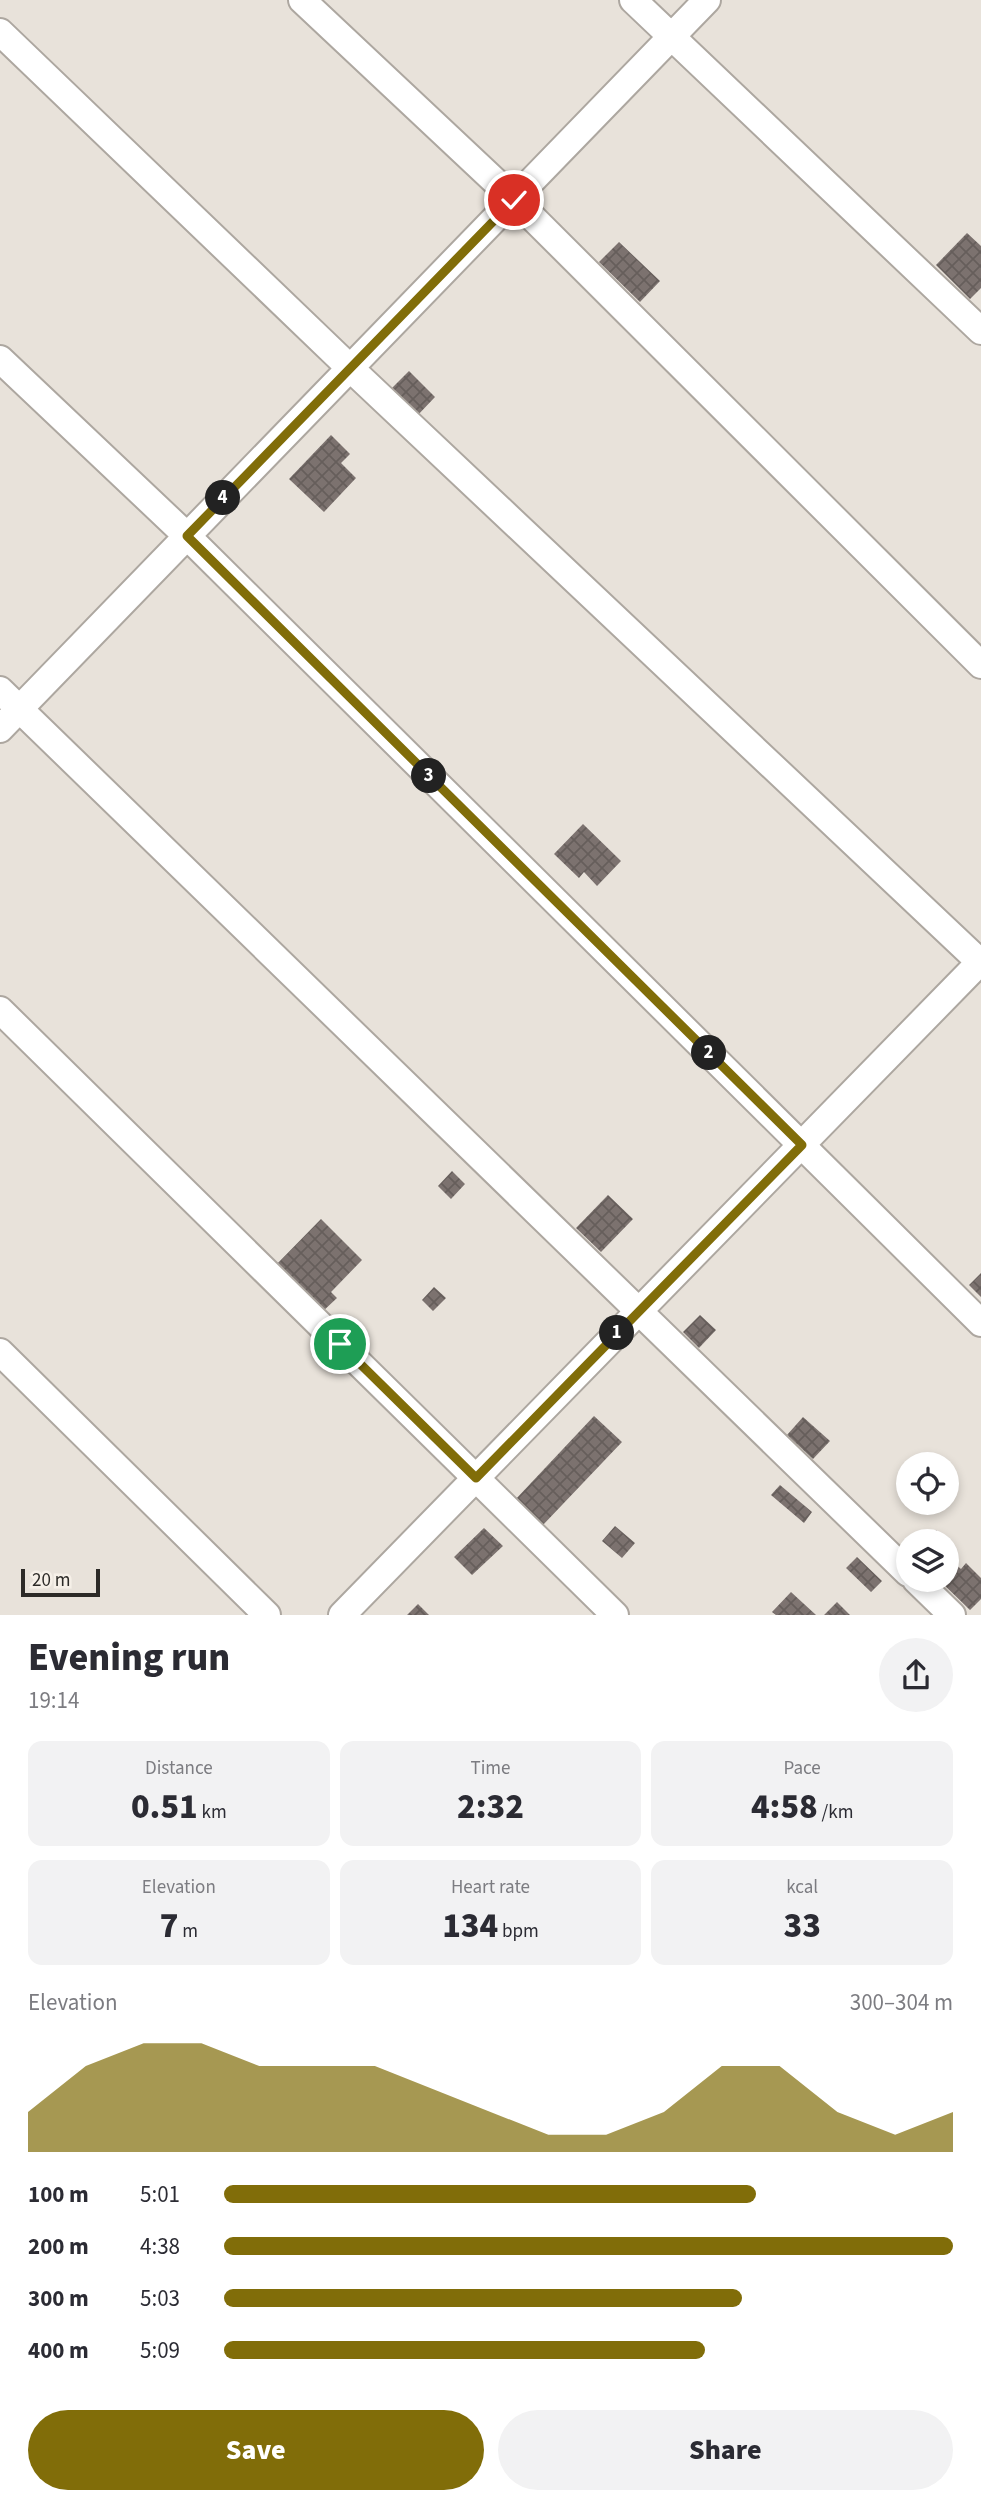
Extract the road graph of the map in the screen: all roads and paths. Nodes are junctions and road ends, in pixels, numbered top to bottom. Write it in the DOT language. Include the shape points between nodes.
graph roads {
  1 [pos="302,0"];
  2 [pos="633,0"];
  3 [pos="707,0"];
  4 [pos="0,32"];
  5 [pos="671,37"];
  6 [pos="514,200"];
  7 [pos="981,331"];
  8 [pos="0,359"];
  9 [pos="350,368"];
  10 [pos="187,536"];
  11 [pos="981,665"];
  12 [pos="0,690"];
  13 [pos="19,709"];
  14 [pos="0,729"];
  15 [pos="981,962"];
  16 [pos="0,1010"];
  17 [pos="802,1145"];
  18 [pos="638,1312"];
  19 [pos="981,1323"];
  20 [pos="0,1352"];
  21 [pos="476,1478"];
  22 [pos="896,1561"];
  23 [pos="928,1592"];
  24 [pos="267,1615"];
  25 [pos="342,1615"];
  26 [pos="615,1615"];
  27 [pos="952,1615"];
  1 -- 6 [label="street"];
  2 -- 5 [label="street"];
  3 -- 5 [label="street"];
  4 -- 9 [label="street"];
  5 -- 6 [label="street"];
  5 -- 7 [label="street"];
  6 -- 9 [label="street"];
  6 -- 11 [label="street"];
  8 -- 10 [label="street"];
  9 -- 10 [label="street"];
  9 -- 15 [label="street"];
  10 -- 13 [label="street"];
  10 -- 17 [label="street"];
  12 -- 13 [label="street"];
  13 -- 14 [label="street"];
  13 -- 18 [label="street"];
  15 -- 17 [label="street"];
  16 -- 21 [label="street"];
  17 -- 18 [label="street"];
  17 -- 19 [label="street"];
  18 -- 21 [label="street"];
  18 -- 22 [label="street"];
  20 -- 24 [label="street"];
  21 -- 25 [label="street"];
  21 -- 26 [label="street"];
  23 -- 27 [label="street"];
}
